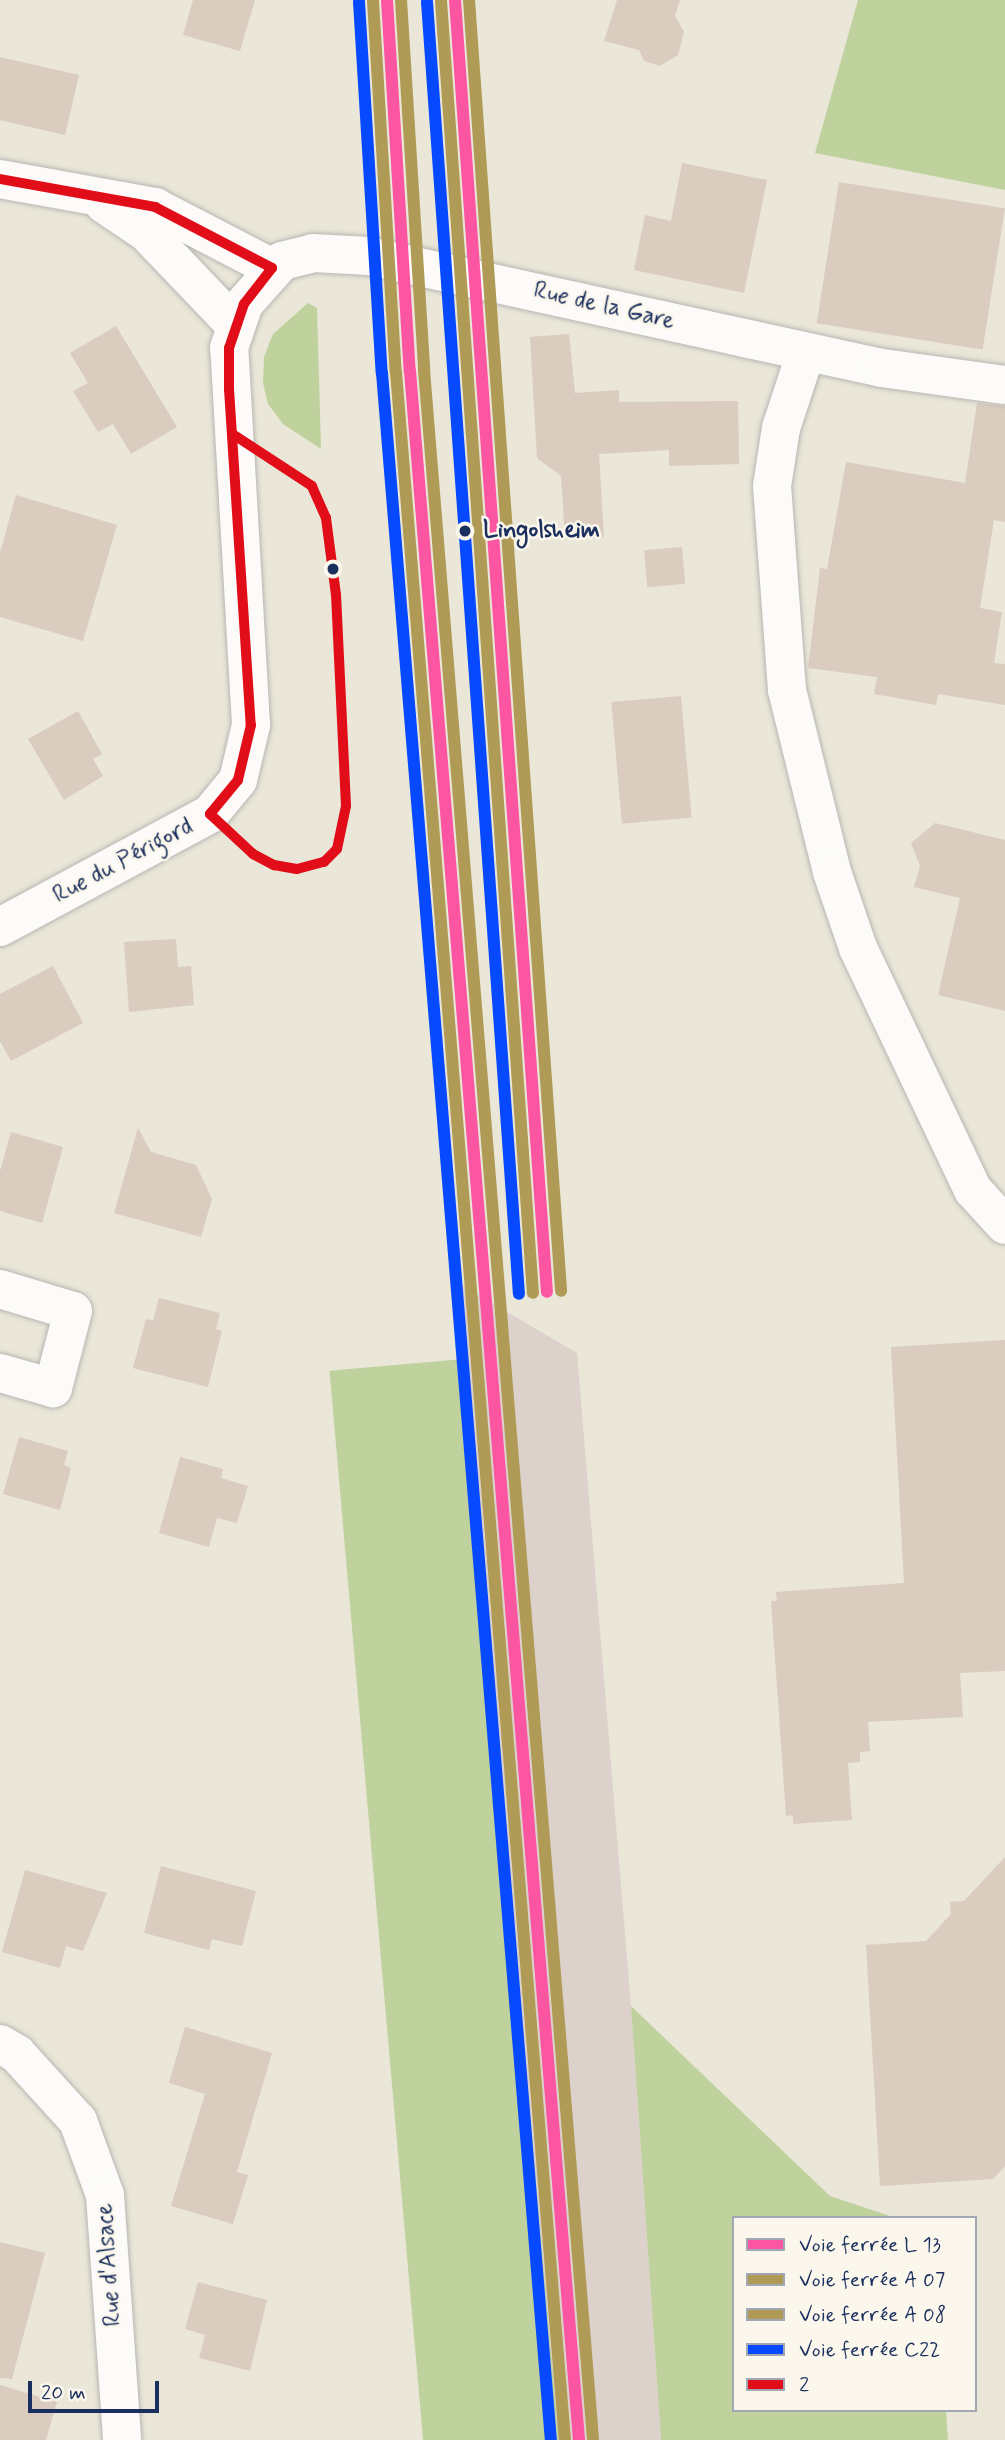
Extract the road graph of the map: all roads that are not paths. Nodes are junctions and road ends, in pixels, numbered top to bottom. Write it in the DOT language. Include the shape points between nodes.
graph roads {
  1 [pos="0,179"];
  2 [pos="96,199"];
  3 [pos="272,268"];
  4 [pos="235,325"];
  5 [pos="806,352"];
  6 [pos="1005,385"];
  7 [pos="0,927"];
  8 [pos="1005,1225"];
  9 [pos="0,1289"];
  10 [pos="0,1373"];
  11 [pos="0,2044"];
  12 [pos="122,2440"];
  1 -- 2 [label="street"];
  2 -- 3 [label="street" via="155,207"];
  2 -- 4 [label="street" via="147,233"];
  3 -- 4 [label="street" via="244,304"];
  3 -- 5 [label="street, Rue de la Gare" via="313,253 369,256"];
  4 -- 7 [label="street, Rue du Périgord" via="229,389 251,725 238,780 210,814"];
  5 -- 6 [label="street, Rue de la Gare"];
  5 -- 8 [label="street" via="781,428 772,486 787,690 832,872 858,948 973,1190"];
  9 -- 10 [label="street" via="73,1311 53,1388"];
  11 -- 12 [label="street, Rue d'Alsace" via="17,2053 78,2122 105,2195"];
}
